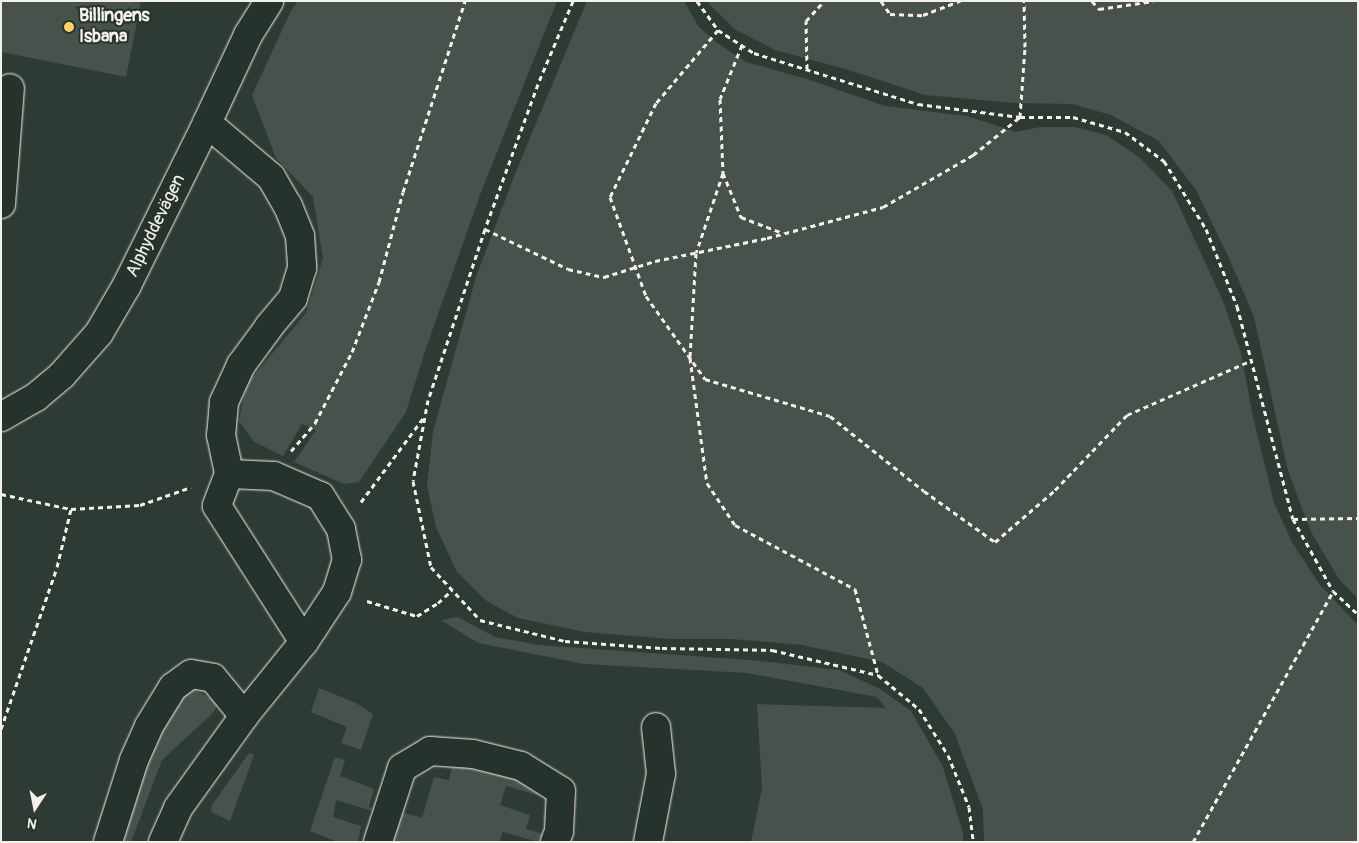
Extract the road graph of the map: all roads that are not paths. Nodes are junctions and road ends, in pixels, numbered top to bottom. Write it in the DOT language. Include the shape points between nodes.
graph roads {
  1 [pos="269,1"];
  2 [pos="10,88"];
  3 [pos="208,123"];
  4 [pos="1,204"];
  5 [pos="1,417"];
  6 [pos="228,474"];
  7 [pos="304,642"];
  8 [pos="244,716"];
  9 [pos="656,727"];
  10 [pos="108,842"];
  11 [pos="163,842"];
  12 [pos="378,842"];
  13 [pos="555,842"];
  14 [pos="648,842"];
  1 -- 3 [label="street, Alphyddevägen" via="248,35"];
  2 -- 4 [label="street"];
  3 -- 5 [label="street, Alphyddevägen" via="127,285 99,333 62,375 36,397"];
  3 -- 6 [label="street" via="271,177 300,236 302,268 293,298 241,365 224,402 221,435"];
  6 -- 7 [label="street" via="218,506"];
  6 -- 7 [label="street" via="274,476 320,496 341,529 348,560 337,592"];
  7 -- 8 [label="street"];
  8 -- 10 [label="street" via="213,678 191,674 173,687 149,726 134,760"];
  8 -- 11 [label="street" via="178,808"];
  9 -- 14 [label="street" via="661,774"];
  12 -- 13 [label="street" via="402,768 430,751 473,754 521,766 560,791 559,831"];
}
